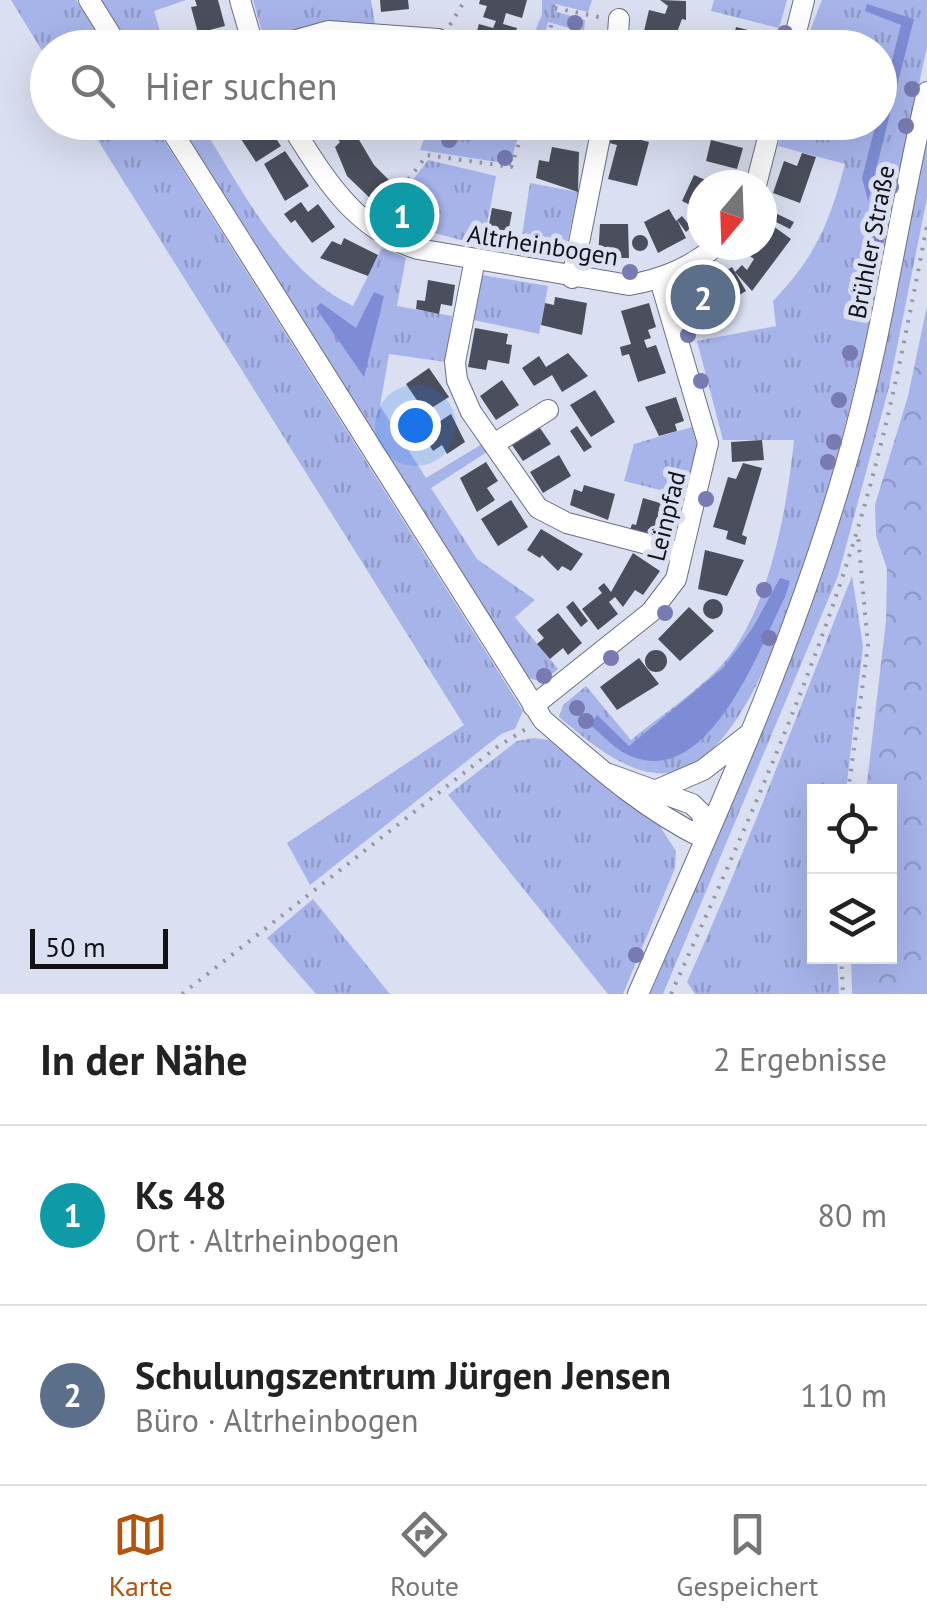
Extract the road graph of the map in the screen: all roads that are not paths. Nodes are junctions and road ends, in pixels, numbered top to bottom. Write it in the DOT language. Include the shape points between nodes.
graph roads {
  1 [pos="89,0"];
  2 [pos="240,0"];
  3 [pos="804,0"];
  4 [pos="619,18"];
  5 [pos="107,30"];
  6 [pos="249,30"];
  7 [pos="619,30"];
  8 [pos="796,30"];
  9 [pos="927,92"];
  10 [pos="177,140"];
  11 [pos="301,140"];
  12 [pos="599,140"];
  13 [pos="767,140"];
  14 [pos="760,170"];
  15 [pos="476,260"];
  16 [pos="697,260"];
  17 [pos="572,278"];
  18 [pos="660,280"];
  19 [pos="548,410"];
  20 [pos="494,444"];
  21 [pos="682,553"];
  22 [pos="538,713"];
  23 [pos="749,734"];
  24 [pos="609,774"];
  25 [pos="659,789"];
  26 [pos="705,839"];
  27 [pos="638,994"];
  1 -- 5 [label="street"];
  2 -- 6 [label="street"];
  3 -- 8 [label="street"];
  4 -- 7 [label="street"];
  9 -- 23 [label="street, Brühler Straße" via="876,344 823,540"];
  10 -- 22 [label="street"];
  11 -- 15 [label="street, Altrheinbogen" via="336,195 371,229 418,250"];
  12 -- 17 [label="street"];
  13 -- 14 [label="street"];
  15 -- 17 [label="street, Altrheinbogen"];
  15 -- 20 [label="street" via="455,362 471,412"];
  16 -- 18 [label="street, Altrheinbogen"];
  17 -- 18 [label="street, Altrheinbogen"];
  18 -- 21 [label="street, Leinpfad" via="708,444"];
  19 -- 20 [label="street"];
  20 -- 21 [label="street" via="538,508 567,523"];
  21 -- 22 [label="street, Leinpfad" via="676,579 652,612"];
  22 -- 24 [label="street"];
  23 -- 25 [label="street" via="703,770"];
  23 -- 26 [label="street, Brühler Straße"];
  24 -- 25 [label="street"];
  24 -- 26 [label="street" via="660,817"];
  25 -- 26 [label="street" via="702,814"];
  26 -- 27 [label="street, Brühler Straße"];
}
